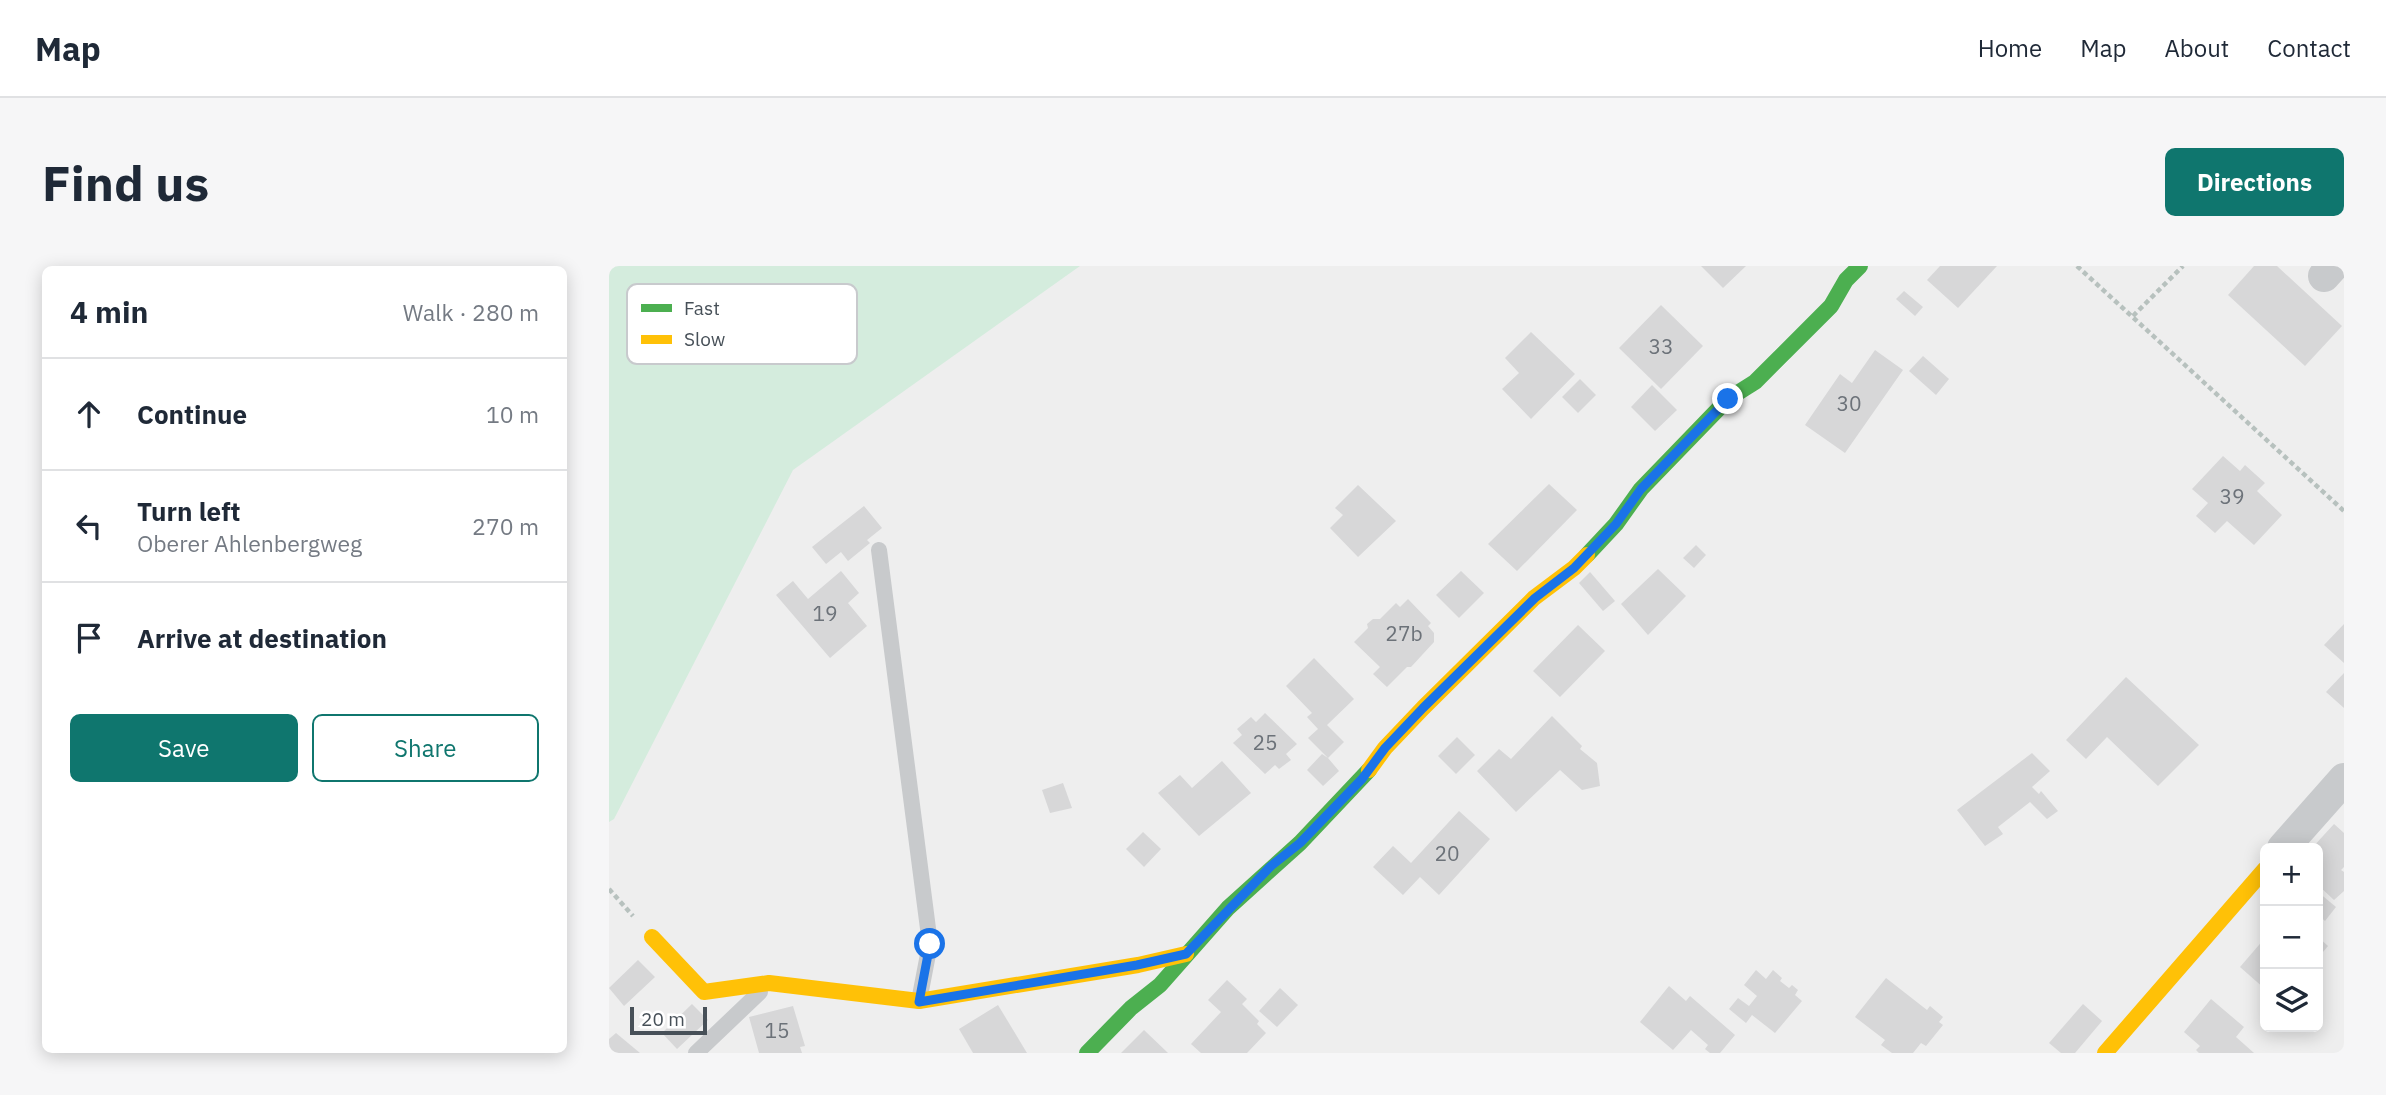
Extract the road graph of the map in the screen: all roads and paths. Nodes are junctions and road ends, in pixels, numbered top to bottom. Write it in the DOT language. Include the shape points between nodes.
graph roads {
  1 [pos="1860,266"];
  2 [pos="2077,266"];
  3 [pos="2183,266"];
  4 [pos="2133,316"];
  5 [pos="2344,511"];
  6 [pos="879,550"];
  7 [pos="2344,779"];
  8 [pos="2287,843"];
  9 [pos="2260,875"];
  10 [pos="652,937"];
  11 [pos="1186,954"];
  12 [pos="769,983"];
  13 [pos="919,1002"];
  14 [pos="696,1053"];
  15 [pos="1087,1053"];
  16 [pos="2105,1053"];
  1 -- 11 [label="street" via="1831,306 1755,382 1728,399 1641,489 1616,524 1574,568 1535,598 1423,708 1318,825 1271,866"];
  2 -- 4 [label="path"];
  3 -- 4 [label="path"];
  4 -- 5 [label="path"];
  6 -- 13 [label="lane" via="930,944"];
  7 -- 8 [label="street"];
  9 -- 16 [label="street"];
  10 -- 12 [label="street" via="704,992"];
  11 -- 13 [label="street"];
  11 -- 15 [label="street" via="1160,985 1131,1007"];
  12 -- 13 [label="street"];
  12 -- 14 [label="lane"];
}
